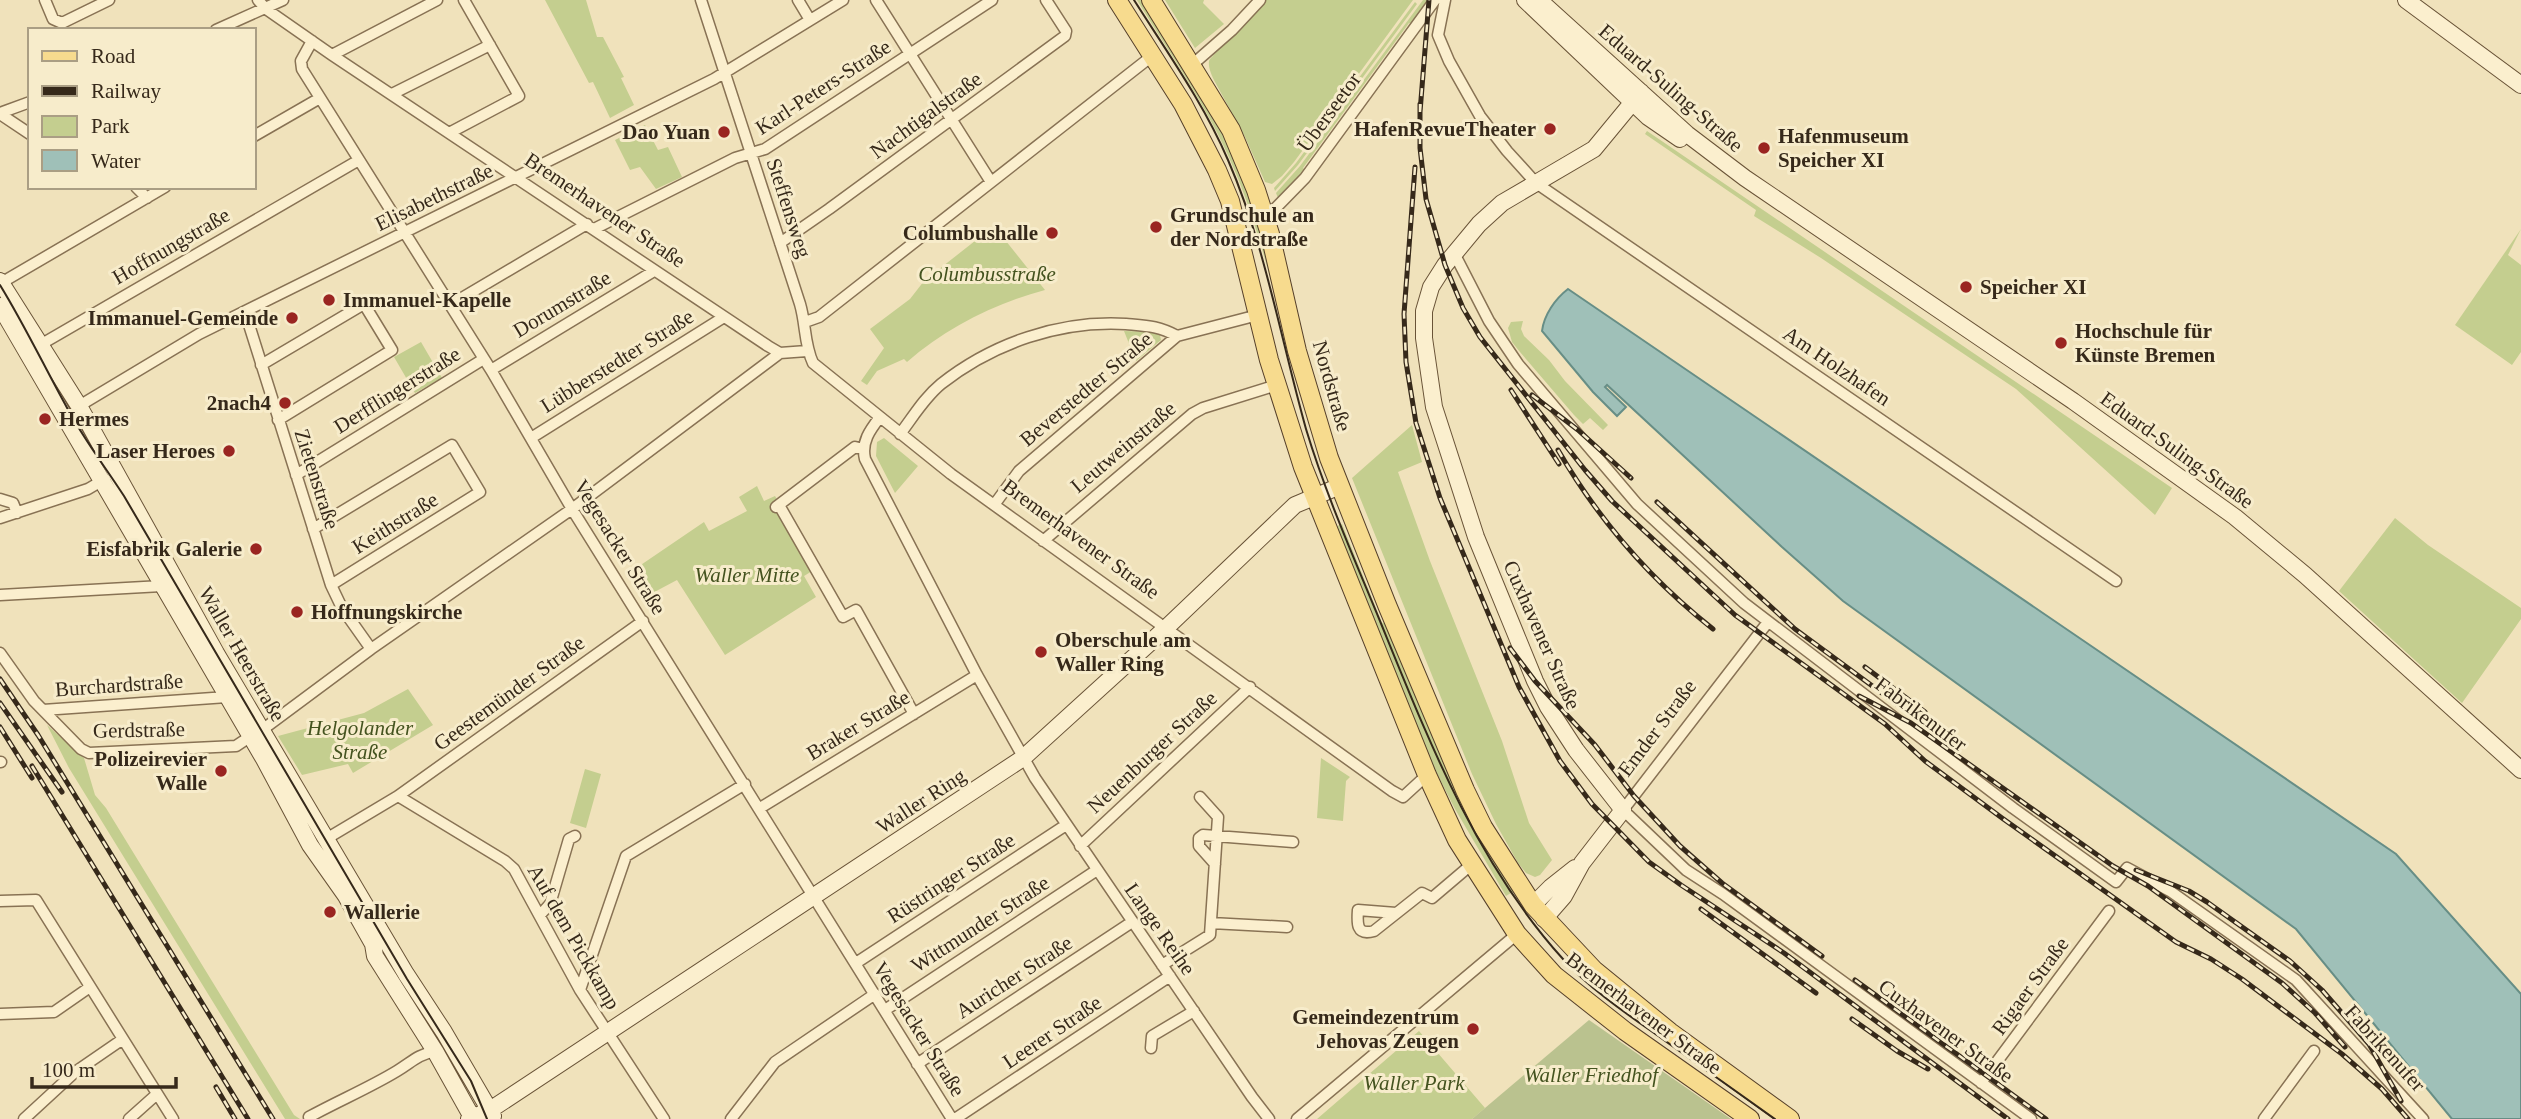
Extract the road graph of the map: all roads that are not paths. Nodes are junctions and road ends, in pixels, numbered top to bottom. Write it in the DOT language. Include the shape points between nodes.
graph roads {
  1 [pos="45,0"];
  2 [pos="109,0"];
  3 [pos="284,0"];
  4 [pos="437,0"];
  5 [pos="464,0"];
  6 [pos="701,0"];
  7 [pos="798,0"];
  8 [pos="842,0"];
  9 [pos="876,0"];
  10 [pos="992,0"];
  11 [pos="1117,0"];
  12 [pos="1151,0"];
  13 [pos="1260,0"];
  14 [pos="1435,0"];
  15 [pos="1443,0"];
  16 [pos="1525,0"];
  17 [pos="1539,0"];
  18 [pos="2406,0"];
  19 [pos="1048,3"];
  20 [pos="262,5"];
  21 [pos="810,20"];
  22 [pos="1418,25"];
  23 [pos="220,28"];
  24 [pos="312,41"];
  25 [pos="490,45"];
  26 [pos="909,54"];
  27 [pos="332,55"];
  28 [pos="1152,56"];
  29 [pos="1192,65"];
  30 [pos="724,74"];
  31 [pos="2521,85"];
  32 [pos="392,94"];
  33 [pos="1637,97"];
  34 [pos="320,98"];
  35 [pos="28,103"];
  36 [pos="1,113"];
  37 [pos="951,120"];
  38 [pos="452,132"];
  39 [pos="28,133"];
  40 [pos="256,135"];
  41 [pos="751,155"];
  42 [pos="359,160"];
  43 [pos="516,178"];
  44 [pos="990,182"];
  45 [pos="1536,183"];
  46 [pos="138,189"];
  47 [pos="162,189"];
  48 [pos="147,198"];
  49 [pos="1266,218"];
  50 [pos="590,227"];
  51 [pos="404,233"];
  52 [pos="780,243"];
  53 [pos="1454,253"];
  54 [pos="654,271"];
  55 [pos="0,282"];
  56 [pos="450,305"];
  57 [pos="0,306"];
  58 [pos="245,312"];
  59 [pos="1258,315"];
  60 [pos="724,317"];
  61 [pos="805,323"];
  62 [pos="1177,336"];
  63 [pos="40,345"];
  64 [pos="807,351"];
  65 [pos="780,353"];
  66 [pos="482,360"];
  67 [pos="261,365"];
  68 [pos="491,370"];
  69 [pos="1277,385"];
  70 [pos="79,406"];
  71 [pos="880,417"];
  72 [pos="278,420"];
  73 [pos="901,435"];
  74 [pos="531,439"];
  75 [pos="859,448"];
  76 [pos="116,470"];
  77 [pos="296,475"];
  78 [pos="101,482"];
  79 [pos="1340,486"];
  80 [pos="1315,497"];
  81 [pos="0,499"];
  82 [pos="994,505"];
  83 [pos="572,509"];
  84 [pos="17,513"];
  85 [pos="0,518"];
  86 [pos="313,529"];
  87 [pos="1043,541"];
  88 [pos="2116,581"];
  89 [pos="162,586"];
  90 [pos="331,586"];
  91 [pos="0,595"];
  92 [pos="643,621"];
  93 [pos="1768,622"];
  94 [pos="1166,628"];
  95 [pos="371,649"];
  96 [pos="0,653"];
  97 [pos="977,676"];
  98 [pos="1250,687"];
  99 [pos="227,697"];
  100 [pos="43,710"];
  101 [pos="914,714"];
  102 [pos="256,733"];
  103 [pos="1023,758"];
  104 [pos="2521,770"];
  105 [pos="1427,775"];
  106 [pos="745,785"];
  107 [pos="1465,790"];
  108 [pos="398,796"];
  109 [pos="1200,797"];
  110 [pos="760,808"];
  111 [pos="291,809"];
  112 [pos="1623,810"];
  113 [pos="310,813"];
  114 [pos="1066,825"];
  115 [pos="575,836"];
  116 [pos="1217,836"];
  117 [pos="326,839"];
  118 [pos="1293,842"];
  119 [pos="1080,846"];
  120 [pos="1215,864"];
  121 [pos="1472,864"];
  122 [pos="1097,870"];
  123 [pos="815,896"];
  124 [pos="0,901"];
  125 [pos="2109,911"];
  126 [pos="1538,912"];
  127 [pos="1396,913"];
  128 [pos="540,915"];
  129 [pos="1132,922"];
  130 [pos="1210,922"];
  131 [pos="1286,927"];
  132 [pos="1517,934"];
  133 [pos="856,963"];
  134 [pos="1163,965"];
  135 [pos="1170,976"];
  136 [pos="90,987"];
  137 [pos="580,990"];
  138 [pos="875,994"];
  139 [pos="885,1010"];
  140 [pos="1194,1011"];
  141 [pos="0,1014"];
  142 [pos="608,1033"];
  143 [pos="123,1039"];
  144 [pos="1151,1048"];
  145 [pos="435,1051"];
  146 [pos="2314,1051"];
  147 [pos="917,1064"];
  148 [pos="1982,1083"];
  149 [pos="157,1094"];
  150 [pos="480,1117"];
  151 [pos="24,1119"];
  152 [pos="129,1119"];
  153 [pos="173,1119"];
  154 [pos="310,1119"];
  155 [pos="664,1119"];
  156 [pos="731,1119"];
  157 [pos="954,1119"];
  158 [pos="1269,1119"];
  159 [pos="1297,1119"];
  160 [pos="1749,1119"];
  161 [pos="1790,1119"];
  162 [pos="2031,1119"];
  163 [pos="2264,1119"];
  164 [pos="2423,1119"];
  1 -- 2 [label="street" via="53,19 62,23"];
  3 -- 20 [label="street"];
  4 -- 27 [label="street"];
  5 -- 25 [label="street"];
  6 -- 30 [label="street, Steffensweg"];
  7 -- 21 [label="street"];
  8 -- 21 [label="street, Elisabethstraße"];
  9 -- 26 [label="street"];
  10 -- 26 [label="street, Karl-Peters-Straße"];
  11 -- 28 [label="main road"];
  12 -- 29 [label="main road, Nordstraße"];
  13 -- 29 [label="street"];
  14 -- 22 [label="street, Überseetor"];
  15 -- 22 [label="street, Überseetor"];
  15 -- 45 [label="street, Am Holzhafen" via="1438,35 1449,61 1480,116"];
  16 -- 33 [label="main road, Eduard-Suling-Straße"];
  17 -- 33 [label="main road, Eduard-Suling-Straße"];
  18 -- 31 [label="main road"];
  19 -- 37 [label="street, Nachtigalstraße" via="1065,36"];
  20 -- 23 [label="street"];
  20 -- 24 [label="street"];
  21 -- 30 [label="street, Elisabethstraße"];
  22 -- 49 [label="street, Überseetor" via="1305,178"];
  24 -- 27 [label="street, Bremerhavener Straße"];
  24 -- 34 [label="street, Vegesacker Straße" via="301,61 302,69"];
  25 -- 32 [label="street"];
  25 -- 38 [label="street" via="519,96"];
  26 -- 37 [label="street"];
  26 -- 41 [label="street, Karl-Peters-Straße"];
  27 -- 32 [label="street, Bremerhavener Straße"];
  28 -- 44 [label="street"];
  28 -- 59 [label="main road" via="1190,116 1230,201"];
  29 -- 49 [label="main road, Nordstraße" via="1231,130"];
  30 -- 41 [label="street, Steffensweg"];
  30 -- 43 [label="street, Elisabethstraße"];
  32 -- 38 [label="street, Bremerhavener Straße"];
  33 -- 45 [label="main road, Cuxhavener Straße" via="1594,149"];
  33 -- 104 [label="main road, Eduard-Suling-Straße" via="1745,178 2235,517"];
  34 -- 40 [label="street"];
  34 -- 42 [label="street, Vegesacker Straße"];
  35 -- 36 [label="street"];
  36 -- 39 [label="street"];
  37 -- 44 [label="street"];
  37 -- 52 [label="street, Nachtigalstraße"];
  38 -- 43 [label="street, Bremerhavener Straße"];
  41 -- 50 [label="street, Karl-Peters-Straße" via="735,158"];
  41 -- 52 [label="street, Steffensweg"];
  42 -- 51 [label="street, Vegesacker Straße"];
  42 -- 63 [label="street, Hoffnungstraße"];
  43 -- 50 [label="street, Bremerhavener Straße"];
  43 -- 51 [label="street, Elisabethstraße"];
  44 -- 61 [label="street" via="819,317"];
  45 -- 53 [label="main road, Cuxhavener Straße" via="1496,209"];
  45 -- 88 [label="street, Am Holzhafen"];
  46 -- 48 [label="street"];
  47 -- 48 [label="street"];
  48 -- 55 [label="street"];
  49 -- 79 [label="main road, Nordstraße" via="1297,351"];
  50 -- 54 [label="street, Bremerhavener Straße"];
  50 -- 56 [label="street, Karl-Peters-Straße"];
  51 -- 56 [label="street, Vegesacker Straße"];
  51 -- 58 [label="street, Elisabethstraße"];
  52 -- 61 [label="street, Steffensweg"];
  53 -- 93 [label="street, Fabrikenufer" via="1501,341 1592,453 1637,504"];
  53 -- 112 [label="main road, Cuxhavener Straße" via="1431,287 1424,312 1424,338 1438,419 1467,516 1535,681 1558,722"];
  54 -- 60 [label="street, Bremerhavener Straße"];
  54 -- 68 [label="street, Dorumstraße"];
  55 -- 63 [label="main road, Waller Heerstraße"];
  56 -- 66 [label="street, Vegesacker Straße"];
  57 -- 78 [label="main road, Waller Heerstraße"];
  58 -- 67 [label="street, Zietenstraße"];
  58 -- 70 [label="street, Elisabethstraße" via="199,334"];
  59 -- 62 [label="street"];
  59 -- 69 [label="main road"];
  60 -- 65 [label="street, Bremerhavener Straße"];
  60 -- 74 [label="street, Lübberstedter Straße"];
  61 -- 64 [label="street, Steffensweg"];
  62 -- 73 [label="street" via="1160,326 1104,323 1013,342 976,359 940,385"];
  62 -- 82 [label="street, Beverstedter Straße" via="1019,471"];
  63 -- 70 [label="main road, Waller Heerstraße"];
  64 -- 65 [label="street"];
  64 -- 71 [label="street, Bremerhavener Straße" via="813,363"];
  65 -- 83 [label="street"];
  66 -- 68 [label="street, Vegesacker Straße"];
  66 -- 77 [label="street, Derfflingerstraße"];
  67 -- 72 [label="street, Zietenstraße"];
  67 -- 72 [label="street" via="364,304 392,350"];
  68 -- 74 [label="street, Vegesacker Straße"];
  69 -- 80 [label="main road"];
  69 -- 87 [label="street, Leutweinstraße" via="1192,414"];
  70 -- 76 [label="main road, Waller Heerstraße"];
  71 -- 73 [label="street, Bremerhavener Straße"];
  71 -- 75 [label="street"];
  72 -- 77 [label="street, Zietenstraße"];
  73 -- 82 [label="street, Bremerhavener Straße"];
  74 -- 83 [label="street, Vegesacker Straße"];
  75 -- 97 [label="street"];
  75 -- 101 [label="street" via="776,507 843,617 856,610"];
  76 -- 78 [label="street"];
  76 -- 102 [label="main road, Waller Heerstraße"];
  77 -- 86 [label="street, Zietenstraße"];
  78 -- 84 [label="street"];
  78 -- 89 [label="main road, Waller Heerstraße"];
  79 -- 80 [label="main road, Waller Ring"];
  79 -- 107 [label="main road, Nordstraße"];
  80 -- 94 [label="main road, Waller Ring" via="1295,505"];
  80 -- 105 [label="main road"];
  81 -- 84 [label="street" via="13,503"];
  82 -- 87 [label="street, Bremerhavener Straße"];
  83 -- 92 [label="street, Vegesacker Straße"];
  83 -- 95 [label="street"];
  84 -- 85 [label="street"];
  86 -- 90 [label="street, Zietenstraße"];
  86 -- 90 [label="street, Keithstraße" via="452,446 480,492"];
  87 -- 94 [label="street, Bremerhavener Straße"];
  89 -- 91 [label="street"];
  89 -- 99 [label="main road, Waller Heerstraße"];
  90 -- 95 [label="street, Zietenstraße"];
  92 -- 106 [label="street, Vegesacker Straße"];
  92 -- 108 [label="street, Geestemünder Straße"];
  93 -- 112 [label="street, Emder Straße"];
  93 -- 164 [label="street, Fabrikenufer" via="2116,882 2127,868 2170,891 2296,980"];
  94 -- 98 [label="street, Bremerhavener Straße"];
  94 -- 103 [label="main road, Waller Ring"];
  95 -- 102 [label="street"];
  96 -- 100 [label="street, Burchardstraße"];
  97 -- 101 [label="street, Braker Straße"];
  97 -- 103 [label="street"];
  98 -- 105 [label="street, Bremerhavener Straße" via="1403,797"];
  98 -- 119 [label="street, Neuenburger Straße"];
  99 -- 100 [label="street, Burchardstraße"];
  99 -- 102 [label="main road, Waller Heerstraße"];
  100 -- 102 [label="street, Gerdstraße" via="89,753 236,746"];
  101 -- 110 [label="street, Braker Straße"];
  102 -- 111 [label="main road, Waller Heerstraße"];
  102 -- 113 [label="main road, Waller Heerstraße"];
  103 -- 114 [label="street, Lange Reihe"];
  103 -- 123 [label="main road, Waller Ring"];
  105 -- 121 [label="main road, Bremerhavener Straße"];
  106 -- 110 [label="street, Vegesacker Straße"];
  106 -- 137 [label="street" via="626,856"];
  107 -- 126 [label="main road, Bremerhavener Straße" via="1483,827"];
  108 -- 117 [label="street, Geestemünder Straße"];
  108 -- 128 [label="street, Auf dem Pickkamp" via="505,861"];
  109 -- 116 [label="street" via="1219,817"];
  110 -- 123 [label="street, Vegesacker Straße"];
  111 -- 113 [label="main road" via="302,820"];
  111 -- 145 [label="main road, Waller Heerstraße"];
  112 -- 126 [label="main road, Emder Straße" via="1582,863 1551,887"];
  112 -- 148 [label="street, Cuxhavener Straße" via="1686,870"];
  113 -- 117 [label="main road, Waller Heerstraße"];
  114 -- 119 [label="street, Lange Reihe"];
  114 -- 133 [label="street, Rüstringer Straße"];
  115 -- 128 [label="street" via="569,839 550,904"];
  116 -- 118 [label="street"];
  116 -- 120 [label="street"];
  116 -- 120 [label="street" via="1199,838 1199,846"];
  117 -- 150 [label="main road, Waller Heerstraße"];
  119 -- 122 [label="street, Lange Reihe"];
  120 -- 130 [label="street"];
  121 -- 127 [label="street" via="1432,898 1422,893"];
  121 -- 132 [label="main road, Bremerhavener Straße"];
  122 -- 129 [label="street, Lange Reihe"];
  122 -- 139 [label="street, Wittmunder Straße"];
  123 -- 133 [label="street, Vegesacker Straße"];
  123 -- 142 [label="main road, Waller Ring"];
  124 -- 136 [label="street" via="36,900"];
  125 -- 148 [label="street, Rigaer Straße"];
  126 -- 132 [label="main road, Emder Straße" via="1523,918"];
  126 -- 161 [label="main road, Bremerhavener Straße" via="1594,971"];
  128 -- 137 [label="street, Auf dem Pickkamp"];
  129 -- 134 [label="street, Lange Reihe"];
  129 -- 147 [label="street, Auricher Straße"];
  130 -- 131 [label="street"];
  130 -- 134 [label="street" via="1210,934"];
  132 -- 159 [label="street, Emder Straße"];
  132 -- 160 [label="main road, Bremerhavener Straße" via="1554,975 1590,1005"];
  133 -- 138 [label="street, Vegesacker Straße"];
  134 -- 135 [label="street, Lange Reihe"];
  135 -- 140 [label="street, Lange Reihe"];
  135 -- 157 [label="street, Leerer Straße"];
  136 -- 141 [label="street" via="54,1012"];
  136 -- 143 [label="street"];
  137 -- 142 [label="street, Auf dem Pickkamp"];
  138 -- 139 [label="street, Vegesacker Straße"];
  138 -- 156 [label="street" via="775,1062"];
  139 -- 147 [label="street, Vegesacker Straße"];
  140 -- 144 [label="street" via="1152,1036"];
  140 -- 158 [label="street, Lange Reihe"];
  142 -- 150 [label="main road, Waller Ring"];
  142 -- 155 [label="street, Auf dem Pickkamp"];
  143 -- 149 [label="street"];
  143 -- 151 [label="street" via="84,1065"];
  145 -- 150 [label="main road, Waller Heerstraße"];
  145 -- 154 [label="street" via="420,1055"];
  146 -- 163 [label="street"];
  147 -- 157 [label="street, Vegesacker Straße"];
  148 -- 162 [label="street, Cuxhavener Straße"];
  149 -- 152 [label="street"];
  149 -- 153 [label="street"];
}
